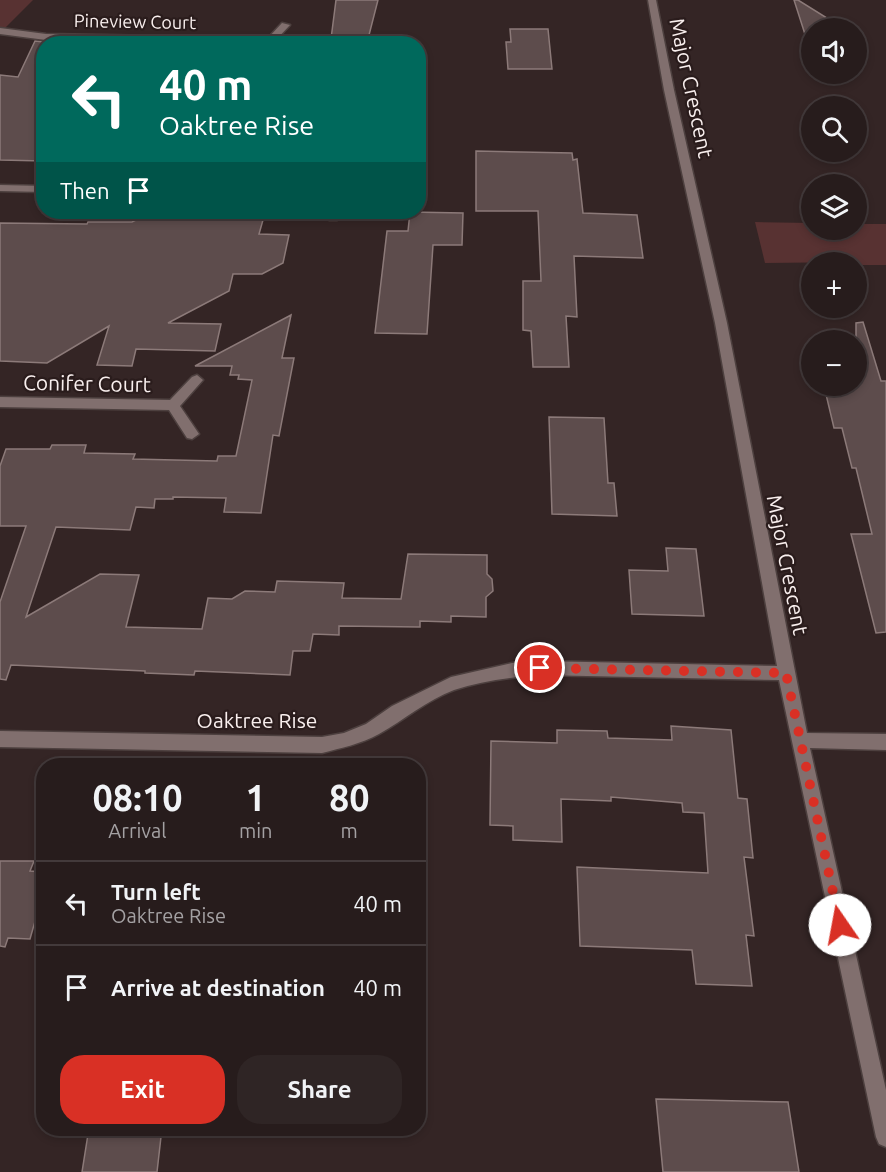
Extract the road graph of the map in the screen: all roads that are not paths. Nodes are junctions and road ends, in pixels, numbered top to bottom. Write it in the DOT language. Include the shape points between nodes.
graph roads {
  1 [pos="652,0"];
  2 [pos="285,25"];
  3 [pos="0,31"];
  4 [pos="36,36"];
  5 [pos="276,36"];
  6 [pos="0,188"];
  7 [pos="36,189"];
  8 [pos="197,380"];
  9 [pos="0,402"];
  10 [pos="173,405"];
  11 [pos="192,434"];
  12 [pos="786,673"];
  13 [pos="0,739"];
  14 [pos="800,740"];
  15 [pos="886,742"];
  16 [pos="886,1137"];
  1 -- 12 [label="street, Major Crescent" via="721,323"];
  2 -- 5 [label="street, Pineview Court"];
  3 -- 4 [label="street, Pineview Court"];
  6 -- 7 [label="street"];
  8 -- 10 [label="street, Conifer Court"];
  9 -- 10 [label="street, Conifer Court"];
  10 -- 11 [label="street, Conifer Court"];
  12 -- 13 [label="street, Oaktree Rise" via="512,670 451,684 406,706 372,729 322,745"];
  12 -- 14 [label="street, Major Crescent"];
  14 -- 15 [label="street"];
  14 -- 16 [label="street, Major Crescent"];
}
